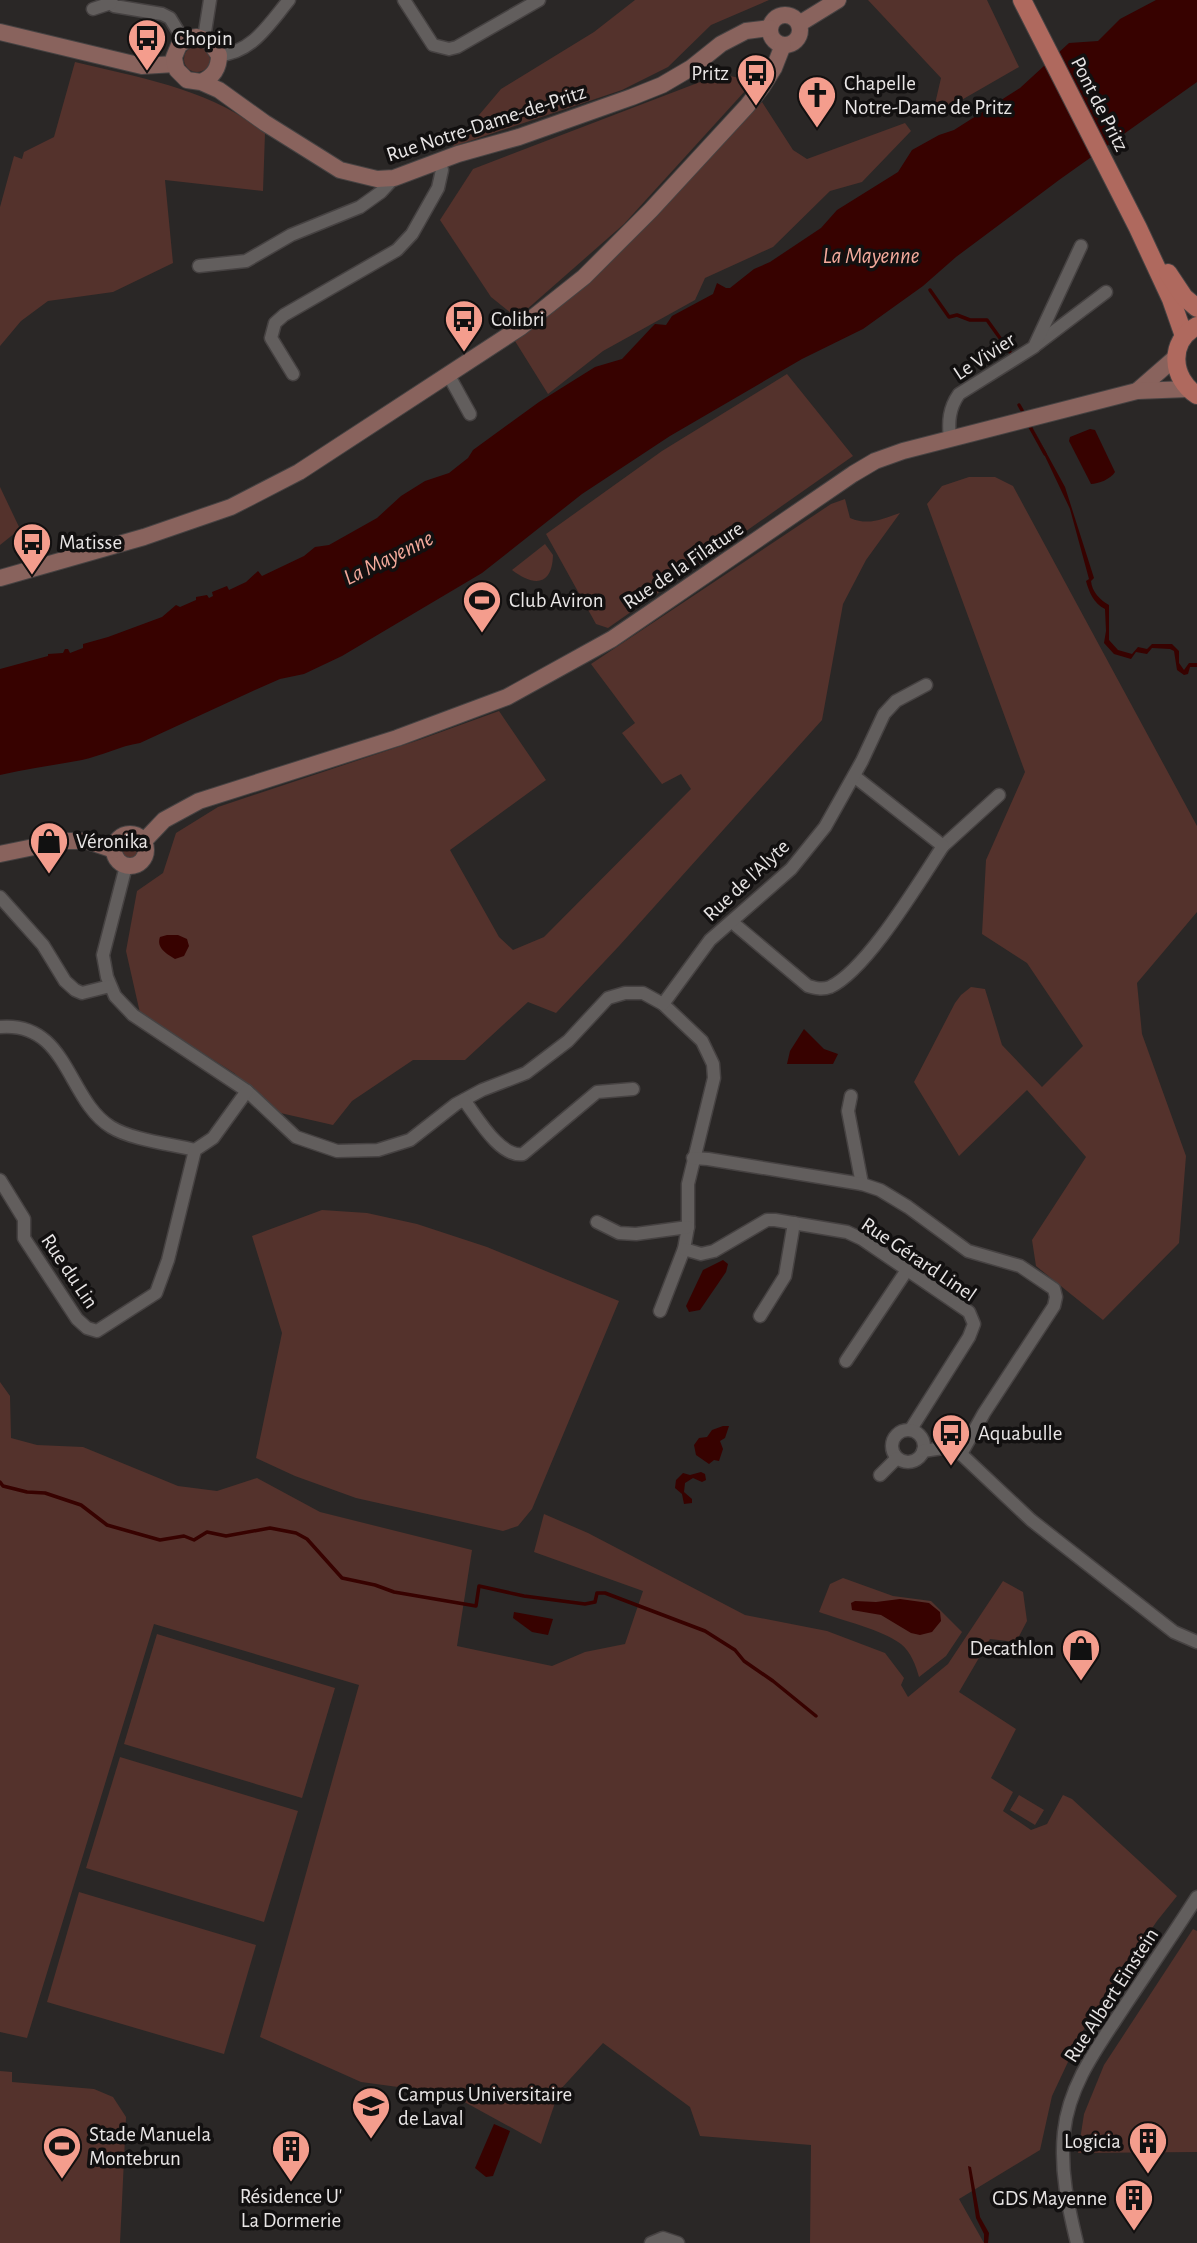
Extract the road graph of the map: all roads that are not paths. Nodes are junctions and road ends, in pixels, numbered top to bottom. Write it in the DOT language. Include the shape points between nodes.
graph roads {
  1 [pos="210,0"];
  2 [pos="289,0"];
  3 [pos="404,0"];
  4 [pos="538,0"];
  5 [pos="838,0"];
  6 [pos="1022,0"];
  7 [pos="111,1"];
  8 [pos="93,9"];
  9 [pos="799,24"];
  10 [pos="770,28"];
  11 [pos="0,32"];
  12 [pos="204,38"];
  13 [pos="184,41"];
  14 [pos="783,44"];
  15 [pos="219,55"];
  16 [pos="175,64"];
  17 [pos="211,82"];
  18 [pos="440,161"];
  19 [pos="394,178"];
  20 [pos="1138,228"];
  21 [pos="1081,246"];
  22 [pos="199,266"];
  23 [pos="1106,292"];
  24 [pos="1197,308"];
  25 [pos="1190,331"];
  26 [pos="1034,346"];
  27 [pos="1176,357"];
  28 [pos="293,374"];
  29 [pos="448,374"];
  30 [pos="1137,391"];
  31 [pos="1193,392"];
  32 [pos="470,414"];
  33 [pos="950,439"];
  34 [pos="0,578"];
  35 [pos="926,685"];
  36 [pos="854,776"];
  37 [pos="999,795"];
  38 [pos="144,841"];
  39 [pos="943,846"];
  40 [pos="114,850"];
  41 [pos="0,855"];
  42 [pos="126,866"];
  43 [pos="0,897"];
  44 [pos="732,922"];
  45 [pos="110,986"];
  46 [pos="663,1004"];
  47 [pos="0,1027"];
  48 [pos="633,1089"];
  49 [pos="247,1091"];
  50 [pos="851,1096"];
  51 [pos="464,1100"];
  52 [pos="195,1150"];
  53 [pos="693,1158"];
  54 [pos="0,1180"];
  55 [pos="862,1184"];
  56 [pos="597,1222"];
  57 [pos="793,1223"];
  58 [pos="688,1227"];
  59 [pos="684,1249"];
  60 [pos="907,1270"];
  61 [pos="660,1311"];
  62 [pos="760,1316"];
  63 [pos="846,1361"];
  64 [pos="911,1429"];
  65 [pos="923,1451"];
  66 [pos="961,1454"];
  67 [pos="897,1458"];
  68 [pos="880,1475"];
  69 [pos="1197,1642"];
  70 [pos="1197,1897"];
  71 [pos="651,2243"];
  72 [pos="678,2243"];
  73 [pos="1077,2243"];
  1 -- 12 [label="street"];
  2 -- 15 [label="street" via="246,48"];
  3 -- 4 [label="street" via="433,45 449,49"];
  5 -- 9 [label="street"];
  6 -- 20 [label="main road, Pont de Pritz"];
  7 -- 8 [label="street"];
  7 -- 13 [label="street" via="114,6 170,18"];
  9 -- 10 [label="street" via="783,15 774,19"];
  9 -- 14 [label="street" via="797,39"];
  10 -- 14 [label="street" via="772,37"];
  10 -- 18 [label="street, Rue Notre-Dame-de-Pritz" via="746,31 691,68 632,97"];
  11 -- 16 [label="street" via="142,66"];
  12 -- 13 [label="street"];
  12 -- 15 [label="street"];
  13 -- 16 [label="street" via="176,51"];
  14 -- 29 [label="street" via="762,87 584,277 521,327"];
  15 -- 17 [label="street"];
  16 -- 17 [label="street, Rue Notre-Dame-de-Pritz" via="181,76"];
  17 -- 19 [label="street, Rue Notre-Dame-de-Pritz" via="273,129 340,170"];
  18 -- 19 [label="street, Rue Notre-Dame-de-Pritz"];
  18 -- 28 [label="street" via="438,188 412,234 397,250 275,323 271,338"];
  19 -- 22 [label="street" via="360,207 291,235 246,261"];
  20 -- 24 [label="main road, Pont de Pritz" via="1184,297"];
  20 -- 25 [label="main road, Pont de Pritz"];
  21 -- 26 [label="street, Le Vivier"];
  23 -- 26 [label="street, Le Vivier"];
  25 -- 27 [label="main road"];
  26 -- 33 [label="street, Le Vivier" via="959,394 948,420"];
  27 -- 30 [label="street, Rue de la Filature"];
  27 -- 31 [label="main road" via="1181,380"];
  29 -- 32 [label="street"];
  29 -- 34 [label="street" via="299,472 231,508"];
  30 -- 31 [label="street, Rue de la Filature"];
  30 -- 33 [label="street, Rue de la Filature"];
  33 -- 38 [label="street, Rue de la Filature" via="875,461 612,639 507,697 397,738 199,801 164,820"];
  35 -- 36 [label="street, Rue de l'Alyte" via="896,701 884,714"];
  36 -- 39 [label="street"];
  36 -- 44 [label="street, Rue de l'Alyte" via="825,827 791,869"];
  37 -- 39 [label="street"];
  38 -- 40 [label="street" via="127,834 116,841"];
  38 -- 42 [label="street" via="145,857 137,865"];
  39 -- 44 [label="street" via="876,944 830,987 808,986"];
  40 -- 41 [label="street" via="87,841 63,841"];
  40 -- 42 [label="street" via="117,860"];
  42 -- 45 [label="street" via="103,955"];
  43 -- 45 [label="street" via="75,990 82,993"];
  44 -- 46 [label="street, Rue de l'Alyte" via="710,940"];
  45 -- 49 [label="street" via="133,1015"];
  46 -- 51 [label="street" via="643,993 608,999 568,1041 526,1073"];
  46 -- 53 [label="street" via="702,1041 713,1064 714,1078"];
  47 -- 52 [label="street" via="37,1033 50,1044 98,1117 112,1128"];
  48 -- 51 [label="street" via="597,1092 517,1155 499,1145"];
  49 -- 51 [label="street" via="296,1137 337,1151 378,1150 410,1140"];
  49 -- 52 [label="street" via="213,1138"];
  50 -- 55 [label="street" via="848,1111"];
  52 -- 54 [label="street, Rue du Lin" via="156,1293 97,1331 77,1319 24,1238 24,1219"];
  53 -- 55 [label="street"];
  53 -- 58 [label="street"];
  55 -- 66 [label="street" via="908,1207 968,1251 1020,1266 1054,1289 1054,1306"];
  56 -- 58 [label="street" via="618,1234"];
  57 -- 59 [label="street, Rue Gérard Linel" via="767,1220 714,1251 701,1254"];
  57 -- 60 [label="street, Rue Gérard Linel" via="851,1233"];
  57 -- 62 [label="street" via="785,1276"];
  58 -- 59 [label="street"];
  59 -- 61 [label="street"];
  60 -- 63 [label="street"];
  60 -- 64 [label="street, Rue Gérard Linel" via="969,1312 974,1324"];
  64 -- 65 [label="street" via="920,1435"];
  64 -- 67 [label="street" via="900,1431 892,1440"];
  65 -- 66 [label="street" via="943,1448"];
  65 -- 67 [label="street" via="913,1462"];
  66 -- 69 [label="street" via="1031,1520 1174,1632"];
  67 -- 68 [label="street"];
  70 -- 73 [label="street, Rue Albert Einstein" via="1087,2062 1069,2107 1063,2172"];
  71 -- 72 [label="street" via="663,2238"];
}
